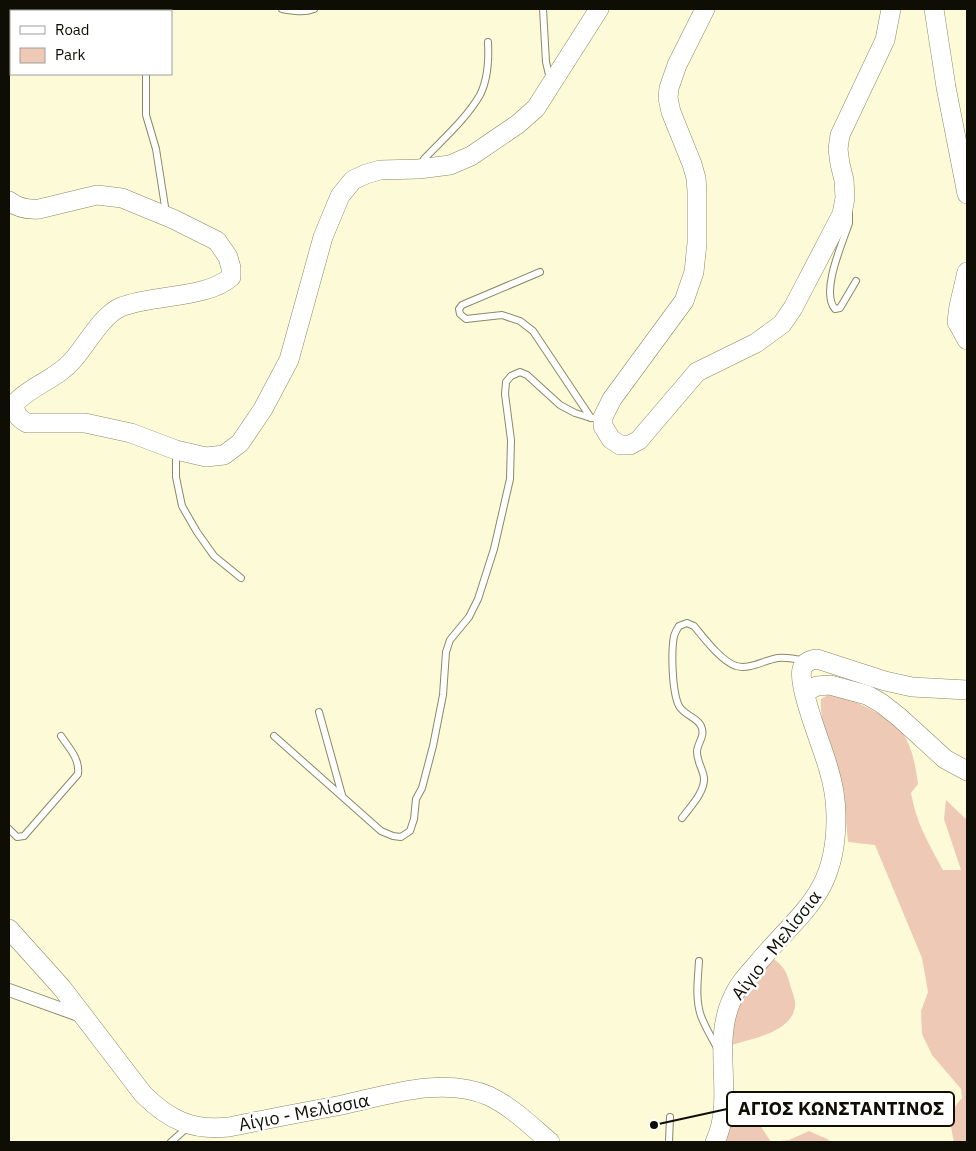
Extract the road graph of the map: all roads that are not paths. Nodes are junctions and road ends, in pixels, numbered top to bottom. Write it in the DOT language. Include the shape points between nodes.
graph roads {
  1 [pos="282,9"];
  2 [pos="314,9"];
  3 [pos="543,9"];
  4 [pos="598,9"];
  5 [pos="705,9"];
  6 [pos="891,9"];
  7 [pos="934,9"];
  8 [pos="488,42"];
  9 [pos="146,75"];
  10 [pos="552,84"];
  11 [pos="419,169"];
  12 [pos="967,194"];
  13 [pos="845,198"];
  14 [pos="9,201"];
  15 [pos="167,216"];
  16 [pos="540,272"];
  17 [pos="967,272"];
  18 [pos="856,281"];
  19 [pos="967,340"];
  20 [pos="14,417"];
  21 [pos="597,417"];
  22 [pos="176,450"];
  23 [pos="241,578"];
  24 [pos="808,662"];
  25 [pos="967,690"];
  26 [pos="805,692"];
  27 [pos="319,712"];
  28 [pos="61,736"];
  29 [pos="274,736"];
  30 [pos="967,771"];
  31 [pos="342,796"];
  32 [pos="682,818"];
  33 [pos="9,829"];
  34 [pos="9,929"];
  35 [pos="699,961"];
  36 [pos="9,990"];
  37 [pos="86,1018"];
  38 [pos="722,1060"];
  39 [pos="670,1117"];
  40 [pos="190,1125"];
  41 [pos="171,1142"];
  42 [pos="550,1142"];
  43 [pos="669,1142"];
  44 [pos="715,1142"];
  1 -- 2 [label="lane"];
  3 -- 10 [label="lane" via="546,62"];
  4 -- 10 [label="main road"];
  5 -- 21 [label="main road" via="677,66 668,98 696,178 694,272 684,301"];
  6 -- 13 [label="main road" via="885,40 840,135 838,150"];
  7 -- 12 [label="main road"];
  8 -- 11 [label="lane" via="486,76 480,94"];
  9 -- 15 [label="lane" via="146,115 156,149"];
  10 -- 11 [label="main road" via="536,108 518,124 471,156 450,165"];
  11 -- 22 [label="main road" via="380,170 366,174 354,180 340,196 323,237 289,360 240,443 224,455 206,457"];
  13 -- 18 [label="lane" via="849,223 832,276 830,294 835,309 840,308"];
  13 -- 21 [label="main road" via="842,214 782,324 756,343 697,372 639,440 630,445 620,445 611,439"];
  14 -- 15 [label="main road" via="14,206 29,210 97,196 114,197"];
  15 -- 20 [label="main road" via="217,241 228,256 231,277 223,284 135,303 111,312 58,374 14,402"];
  16 -- 21 [label="lane" via="462,305 460,314 466,319 502,315 533,330"];
  17 -- 19 [label="main road" via="957,322"];
  20 -- 22 [label="main road" via="27,423 86,423 131,433"];
  21 -- 31 [label="lane" via="575,413 560,405 528,375 520,372 506,382 511,440 510,479 494,549 478,599 469,617 450,640 446,652 443,695 433,746 416,799 410,831 401,837 392,836"];
  22 -- 23 [label="lane" via="176,478 182,506 214,556"];
  24 -- 25 [label="main road" via="822,660 912,687"];
  24 -- 26 [label="main road, Αίγιο - Μελίσσια" via="802,669"];
  24 -- 32 [label="lane" via="776,658 746,667 736,666 694,626 687,622 679,626 674,636 675,691 686,715 696,719 702,727 703,738 697,755 704,778 702,789"];
  26 -- 30 [label="main road" via="817,686 830,685 867,695 899,717 945,759"];
  26 -- 38 [label="main road, Αίγιο - Μελίσσια" via="834,796 836,829 832,859 811,904 764,955 732,998 723,1028"];
  27 -- 31 [label="lane"];
  28 -- 33 [label="lane" via="76,760 78,774 24,836 17,837"];
  29 -- 31 [label="lane"];
  34 -- 37 [label="main road, Αίγιο - Μελίσσια"];
  35 -- 38 [label="lane" via="699,1009"];
  36 -- 37 [label="street"];
  37 -- 40 [label="main road, Αίγιο - Μελίσσια" via="143,1094 162,1111"];
  38 -- 44 [label="main road, Αίγιο - Μελίσσια" via="722,1116"];
  39 -- 43 [label="lane"];
  40 -- 41 [label="lane"];
  40 -- 42 [label="main road, Αίγιο - Μελίσσια" via="229,1127 407,1091 451,1088 477,1092 498,1101"];
}
